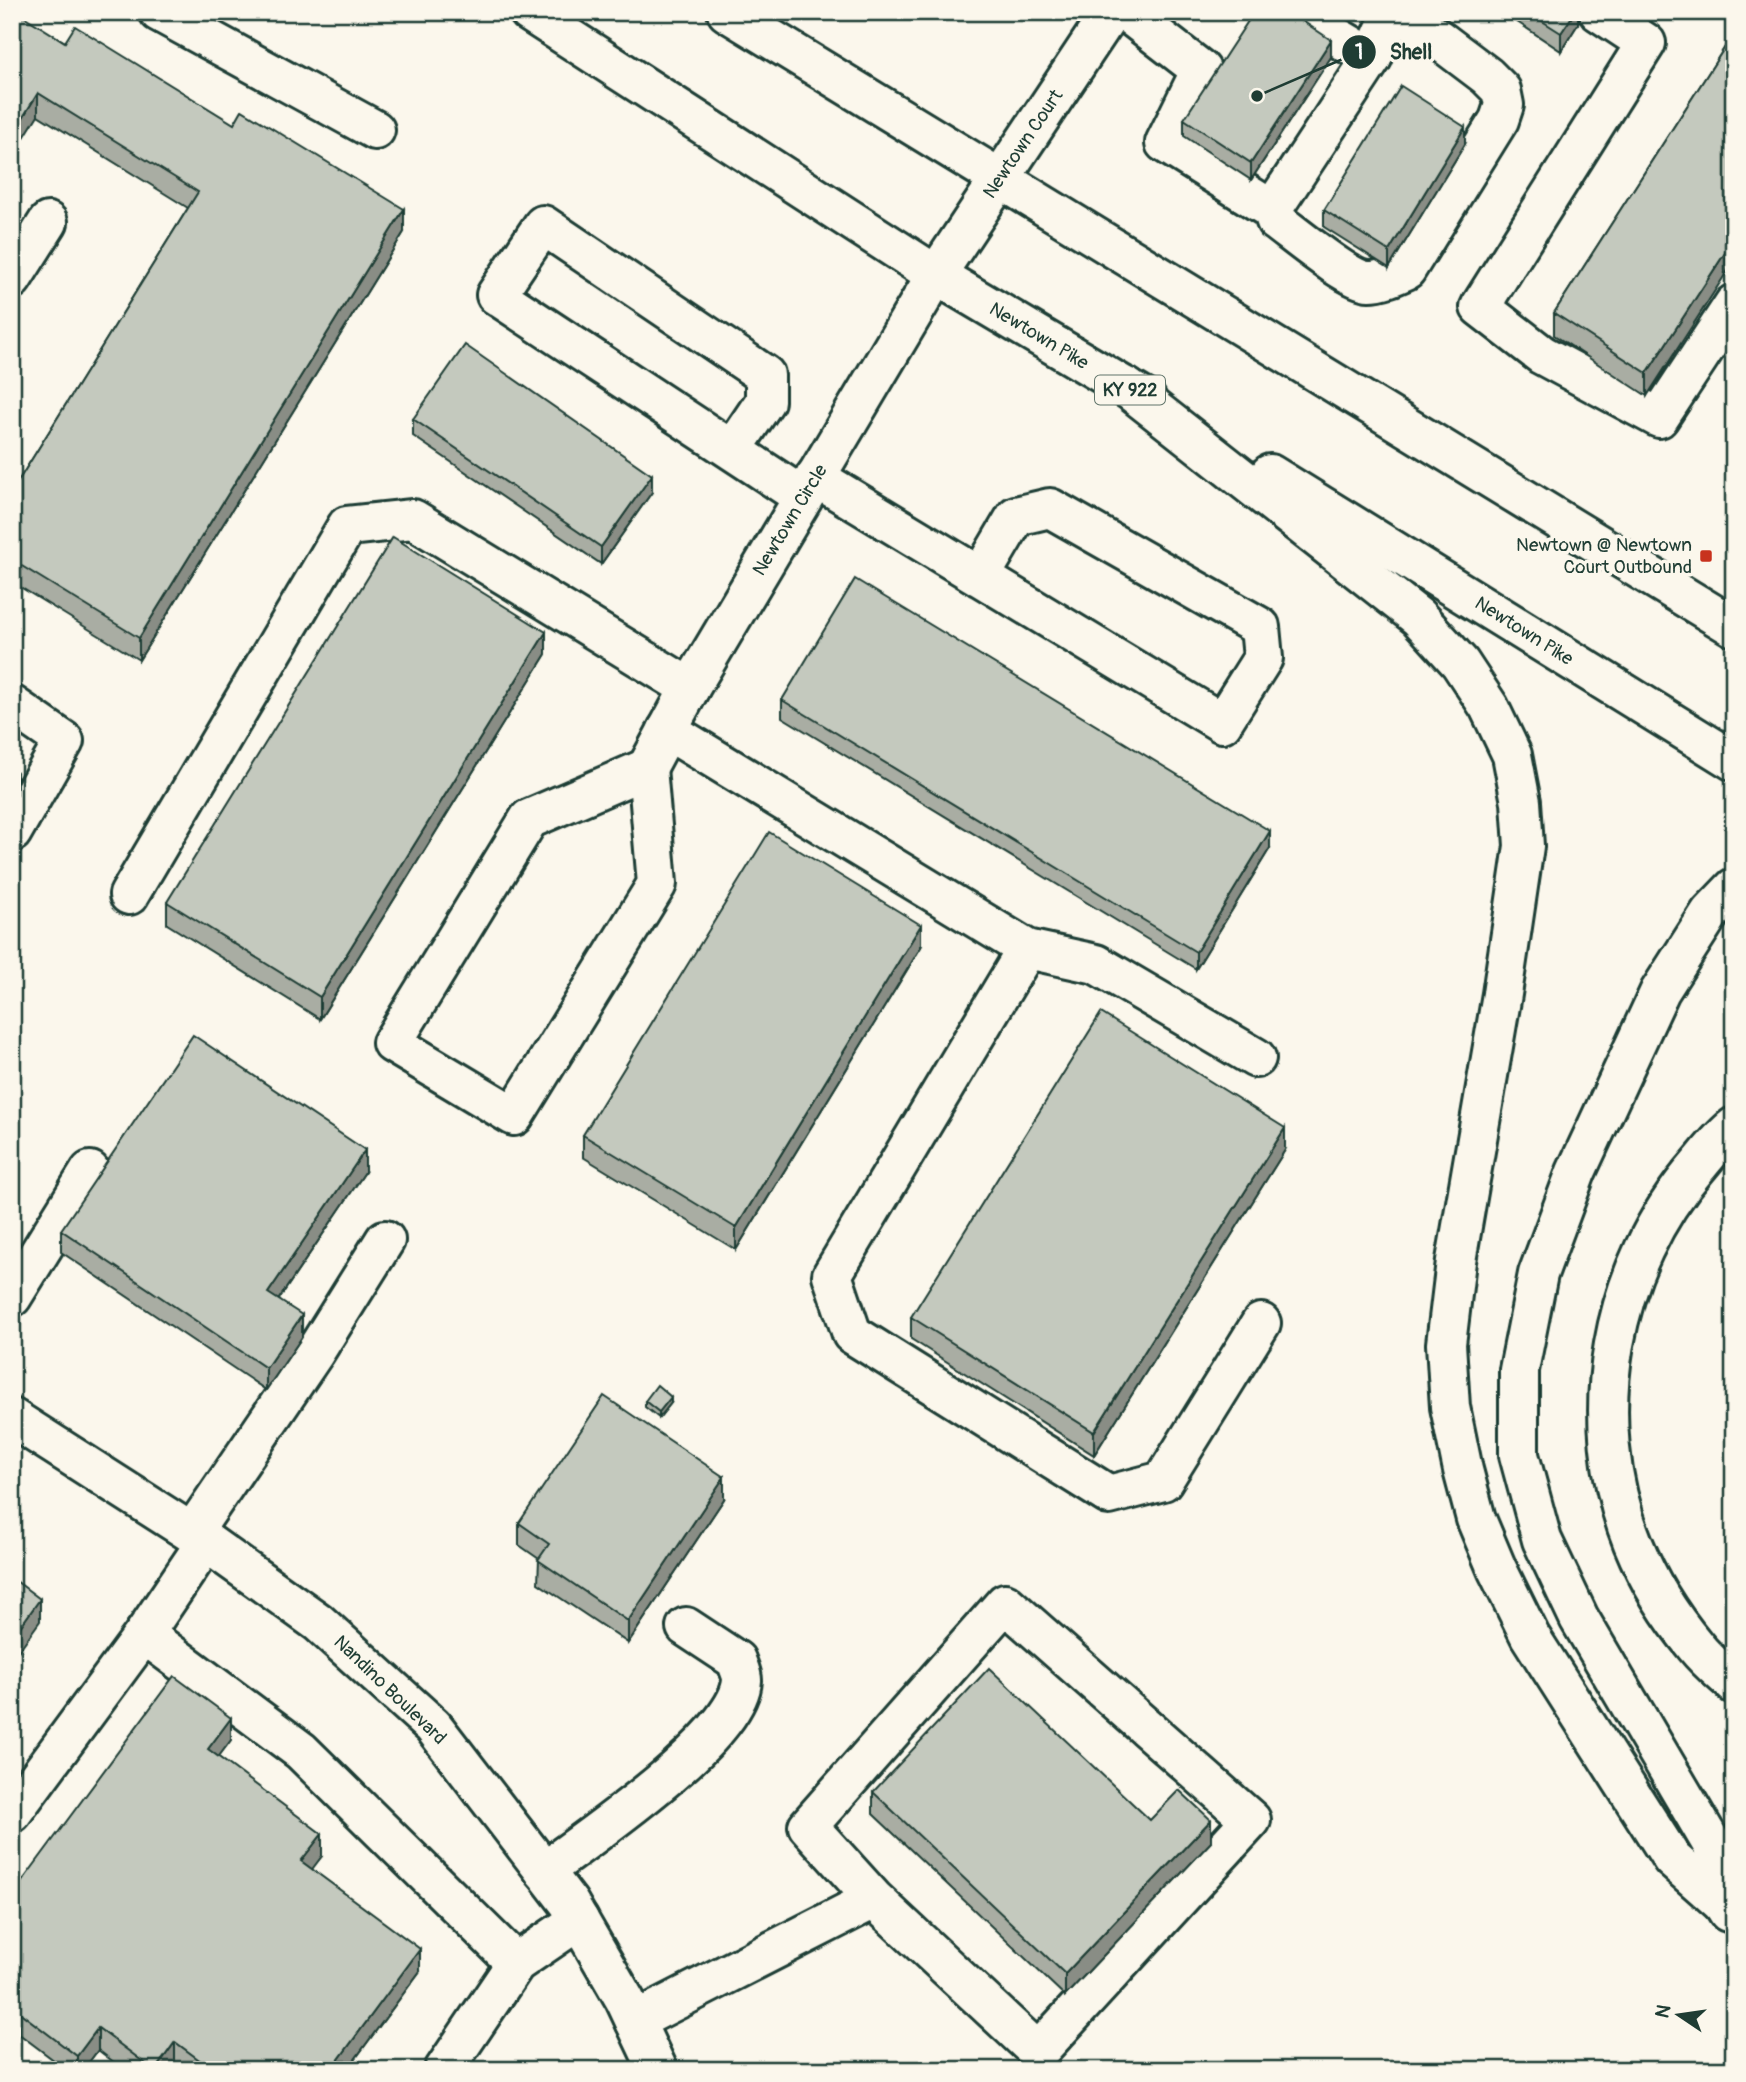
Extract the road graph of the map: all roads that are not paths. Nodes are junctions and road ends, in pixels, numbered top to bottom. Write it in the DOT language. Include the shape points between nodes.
graph roads {
  1 [pos="159,12"];
  2 [pos="529,12"];
  3 [pos="727,12"];
  4 [pos="1111,12"];
  5 [pos="1126,12"];
  6 [pos="1295,12"];
  7 [pos="1600,12"];
  8 [pos="1372,58"];
  9 [pos="374,130"];
  10 [pos="1000,179"];
  11 [pos="1272,210"];
  12 [pos="48,222"];
  13 [pos="936,275"];
  14 [pos="12,279"];
  15 [pos="1734,304"];
  16 [pos="1126,387"];
  17 [pos="732,450"];
  18 [pos="809,487"];
  19 [pos="980,577"];
  20 [pos="1734,627"];
  21 [pos="691,688"];
  22 [pos="12,705"];
  23 [pos="667,730"];
  24 [pos="1734,761"];
  25 [pos="647,768"];
  26 [pos="12,832"];
  27 [pos="1734,888"];
  28 [pos="129,895"];
  29 [pos="1027,949"];
  30 [pos="1256,1058"];
  31 [pos="1734,1127"];
  32 [pos="90,1171"];
  33 [pos="385,1240"];
  34 [pos="12,1297"];
  35 [pos="1261,1324"];
  36 [pos="12,1418"];
  37 [pos="199,1538"];
  38 [pos="686,1627"];
  39 [pos="144,1634"];
  40 [pos="1734,1684"];
  41 [pos="12,1814"];
  42 [pos="544,1871"];
  43 [pos="874,1899"];
  44 [pos="1728,1914"];
  45 [pos="579,1920"];
  46 [pos="516,1963"];
  47 [pos="635,2021"];
  48 [pos="444,2070"];
  49 [pos="658,2070"];
  1 -- 9 [label="main road"];
  2 -- 13 [label="main road, Newtown Pike / KY 922"];
  3 -- 10 [label="main road"];
  4 -- 10 [label="main road, Newtown Court"];
  5 -- 11 [label="main road" via="1201,70 1165,143"];
  6 -- 8 [label="main road"];
  7 -- 15 [label="main road" via="1647,43 1480,307 1542,355 1659,418"];
  8 -- 11 [label="main road"];
  8 -- 11 [label="main road" via="1385,29 1395,19 1413,19 1487,76 1501,90 1504,105 1406,270 1367,282 1348,274 1276,221"];
  10 -- 13 [label="main road, Newtown Court"];
  10 -- 20 [label="main road"];
  12 -- 14 [label="main road"];
  13 -- 16 [label="main road, Newtown Pike / KY 922"];
  13 -- 18 [label="main road, Newtown Circle"];
  16 -- 24 [label="main road, Newtown Pike / KY 922"];
  16 -- 44 [label="main road" via="1418,618 1460,663 1489,707 1511,755 1524,846 1455,1273 1446,1344 1450,1407 1476,1519 1530,1636 1672,1859"];
  17 -- 17 [label="main road" via="496,295 543,225 765,375 765,401"];
  17 -- 18 [label="main road"];
  18 -- 19 [label="main road"];
  18 -- 21 [label="main road, Newtown Circle"];
  19 -- 19 [label="main road" via="1222,723 1263,658 1259,627 1050,508 1016,516"];
  21 -- 23 [label="main road, Newtown Circle"];
  21 -- 28 [label="main road" via="413,519 347,526"];
  22 -- 26 [label="main road" via="64,741"];
  23 -- 25 [label="main road, Newtown Circle"];
  23 -- 29 [label="main road"];
  25 -- 25 [label="main road" via="529,819 393,1043 514,1116 657,884"];
  27 -- 44 [label="main road" via="1710,913 1660,991 1576,1172 1538,1274 1519,1370 1519,1455 1542,1540 1579,1618 1713,1846"];
  29 -- 30 [label="main road" via="1096,964"];
  29 -- 35 [label="main road" via="832,1275 852,1334 1109,1495 1163,1481"];
  31 -- 40 [label="main road" via="1687,1178 1652,1230 1624,1298 1612,1356 1608,1415 1614,1481 1633,1543 1659,1594 1697,1648"];
  32 -- 34 [label="main road"];
  33 -- 37 [label="main road"];
  36 -- 37 [label="main road, Nandino Boulevard"];
  37 -- 39 [label="main road"];
  37 -- 42 [label="main road, Nandino Boulevard" via="318,1622 433,1726"];
  38 -- 42 [label="main road" via="736,1660 742,1680 733,1707 707,1742 665,1779"];
  39 -- 41 [label="main road"];
  39 -- 46 [label="main road" via="300,1751"];
  42 -- 45 [label="main road, Nandino Boulevard"];
  43 -- 43 [label="main road" via="1038,2052 1251,1820 1005,1603 808,1826"];
  43 -- 47 [label="main road"];
  45 -- 46 [label="main road"];
  45 -- 47 [label="main road, Nandino Boulevard"];
  46 -- 48 [label="main road"];
  47 -- 49 [label="main road, Nandino Boulevard"];
}
